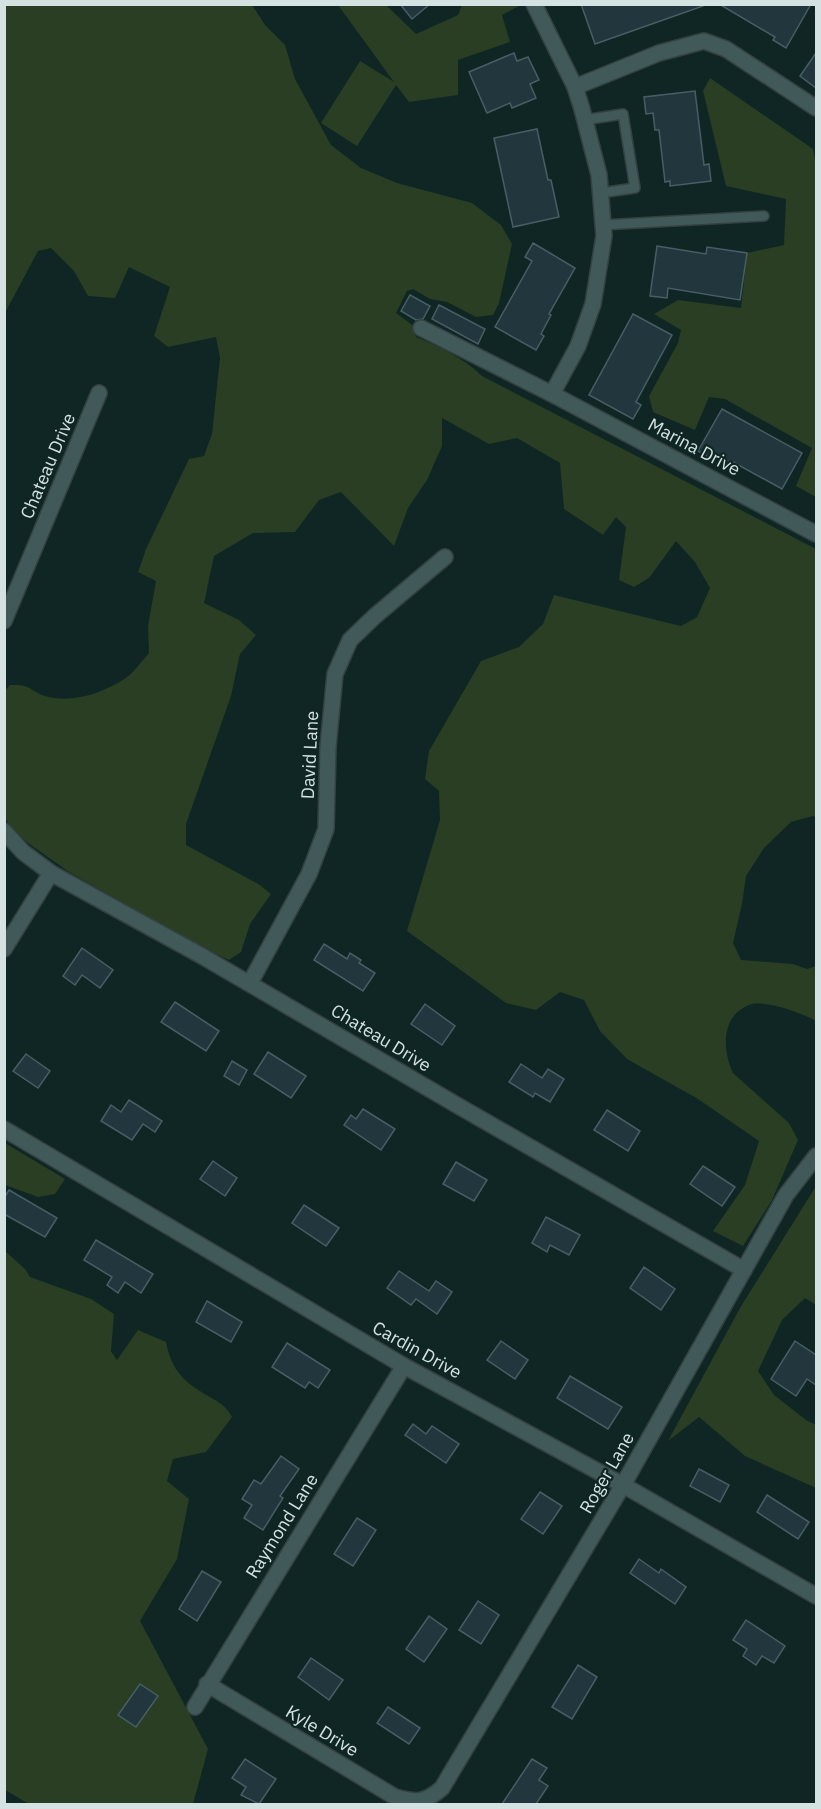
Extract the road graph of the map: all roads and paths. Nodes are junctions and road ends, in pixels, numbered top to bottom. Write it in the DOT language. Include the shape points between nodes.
graph roads {
  1 [pos="534,4"];
  2 [pos="575,87"];
  3 [pos="816,108"];
  4 [pos="584,120"];
  5 [pos="600,193"];
  6 [pos="764,216"];
  7 [pos="602,225"];
  8 [pos="421,328"];
  9 [pos="99,393"];
  10 [pos="552,394"];
  11 [pos="816,534"];
  12 [pos="445,557"];
  13 [pos="4,621"];
  14 [pos="4,831"];
  15 [pos="51,873"];
  16 [pos="4,949"];
  17 [pos="250,983"];
  18 [pos="4,1129"];
  19 [pos="816,1156"];
  20 [pos="744,1270"];
  21 [pos="404,1366"];
  22 [pos="623,1485"];
  23 [pos="816,1596"];
  24 [pos="207,1684"];
  25 [pos="195,1707"];
  26 [pos="420,1802"];
  1 -- 2 [label="street"];
  2 -- 3 [label="street" via="659,53 704,41 726,49"];
  2 -- 4 [label="street"];
  4 -- 5 [label="street"];
  4 -- 5 [label="lane" via="623,114 635,188"];
  5 -- 7 [label="street"];
  6 -- 7 [label="lane"];
  7 -- 10 [label="street" via="604,236 593,304 578,346"];
  8 -- 10 [label="street, Marina Drive"];
  9 -- 13 [label="street, Chateau Drive"];
  10 -- 11 [label="street, Marina Drive"];
  12 -- 17 [label="street, David Lane" via="350,640 335,674 326,829 309,874"];
  14 -- 15 [label="street, Chateau Drive"];
  15 -- 16 [label="street"];
  15 -- 17 [label="street, Chateau Drive"];
  17 -- 20 [label="street, Chateau Drive"];
  18 -- 21 [label="street, Cardin Drive"];
  19 -- 20 [label="street, Roger Lane" via="786,1195"];
  20 -- 22 [label="street, Roger Lane"];
  21 -- 22 [label="street, Cardin Drive"];
  21 -- 24 [label="street, Raymond Lane"];
  22 -- 23 [label="street, Cardin Drive"];
  22 -- 26 [label="street, Roger Lane" via="442,1788"];
  24 -- 25 [label="street, Raymond Lane"];
  24 -- 26 [label="street, Kyle Drive" via="395,1797"];
}
